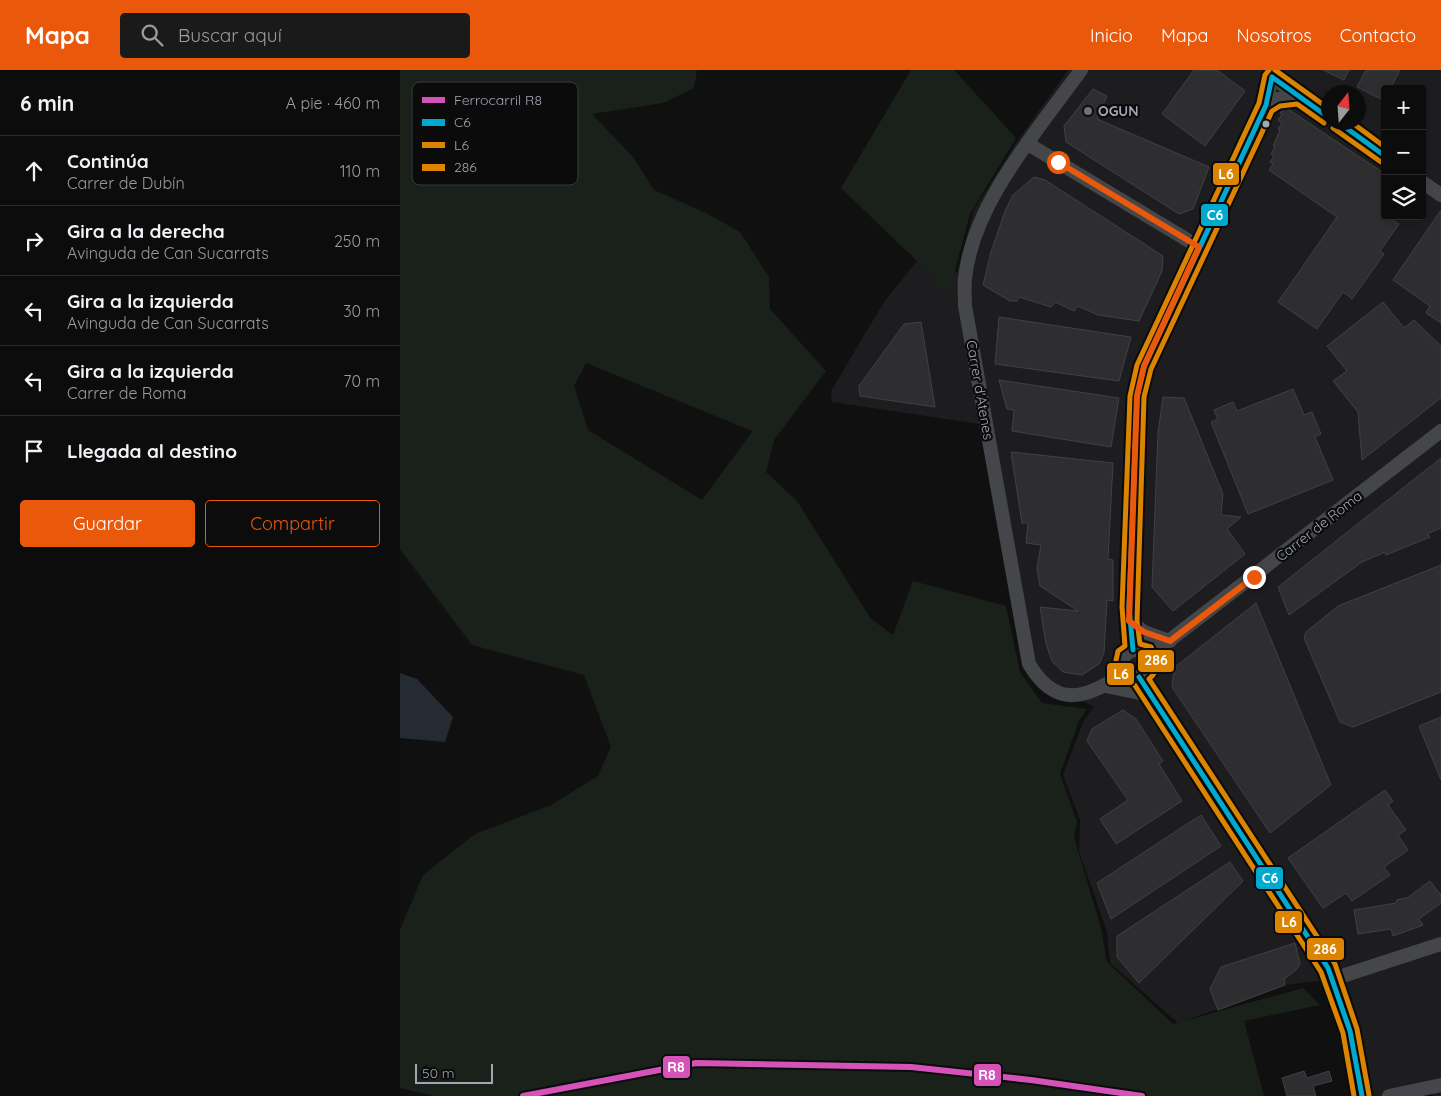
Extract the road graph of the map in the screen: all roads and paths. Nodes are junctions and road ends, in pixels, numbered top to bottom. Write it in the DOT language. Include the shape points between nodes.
graph roads {
  1 [pos="1081,70"];
  2 [pos="1272,74"];
  3 [pos="1299,96"];
  4 [pos="1266,105"];
  5 [pos="1321,112"];
  6 [pos="1348,130"];
  7 [pos="1028,144"];
  8 [pos="1381,153"];
  9 [pos="1426,185"];
  10 [pos="1441,195"];
  11 [pos="1199,247"];
  12 [pos="1441,431"];
  13 [pos="1129,621"];
  14 [pos="1170,641"];
  15 [pos="1133,650"];
  16 [pos="1148,657"];
  17 [pos="1132,675"];
  18 [pos="1106,686"];
  19 [pos="1150,695"];
  20 [pos="1441,944"];
  21 [pos="1333,979"];
  22 [pos="1441,1085"];
  23 [pos="1362,1096"];
  24 [pos="1389,1096"];
  1 -- 7 [label="street, Carrer d'Atenes"];
  2 -- 3 [label="street"];
  2 -- 4 [label="street"];
  3 -- 4 [label="street" via="1278,99"];
  3 -- 5 [label="street"];
  4 -- 11 [label="street"];
  6 -- 8 [label="street"];
  7 -- 11 [label="street"];
  7 -- 18 [label="street, Carrer d'Atenes" via="1006,174 974,239 965,279 965,306 1028,664 1053,692 1075,696"];
  9 -- 10 [label="street"];
  11 -- 13 [label="street" via="1144,366 1137,396"];
  12 -- 14 [label="street, Carrer de Roma"];
  13 -- 14 [label="street" via="1144,632"];
  13 -- 15 [label="street"];
  14 -- 16 [label="street, Carrer de Roma"];
  15 -- 16 [label="street" via="1142,651"];
  15 -- 17 [label="street" via="1123,659"];
  16 -- 17 [label="street" via="1148,670"];
  17 -- 18 [label="street"];
  17 -- 19 [label="street"];
  18 -- 19 [label="street"];
  19 -- 21 [label="street" via="1260,861"];
  20 -- 21 [label="street"];
  21 -- 23 [label="street" via="1357,1061"];
  22 -- 24 [label="street"];
}
